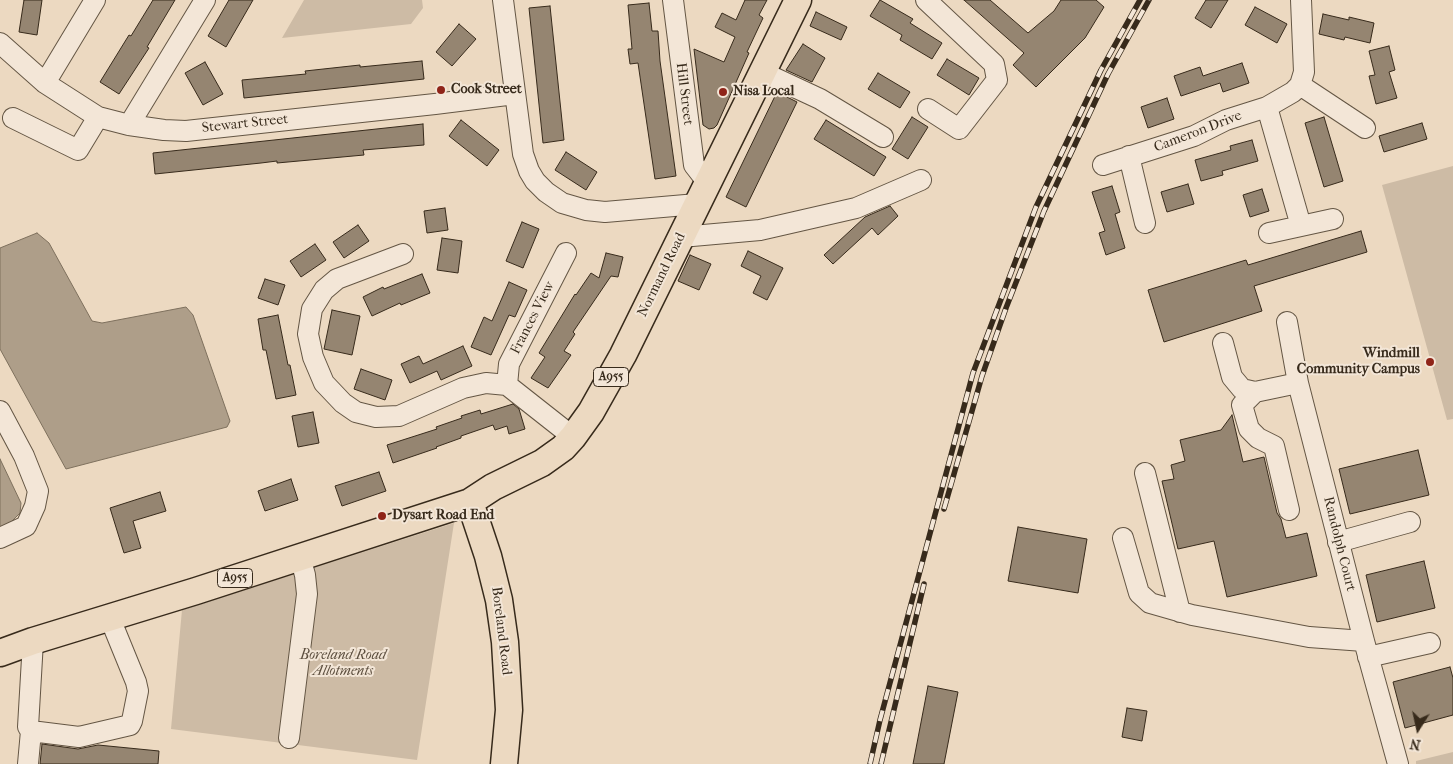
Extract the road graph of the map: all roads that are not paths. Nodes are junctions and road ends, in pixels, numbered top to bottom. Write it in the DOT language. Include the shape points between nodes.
graph roads {
  1 [pos="95,0"];
  2 [pos="205,0"];
  3 [pos="504,0"];
  4 [pos="673,0"];
  5 [pos="798,0"];
  6 [pos="926,0"];
  7 [pos="1298,1"];
  8 [pos="0,43"];
  9 [pos="762,72"];
  10 [pos="45,83"];
  11 [pos="1300,85"];
  12 [pos="514,94"];
  13 [pos="1267,107"];
  14 [pos="928,109"];
  15 [pos="98,117"];
  16 [pos="13,118"];
  17 [pos="129,125"];
  18 [pos="1365,128"];
  19 [pos="883,137"];
  20 [pos="1129,156"];
  21 [pos="1103,165"];
  22 [pos="921,180"];
  23 [pos="703,193"];
  24 [pos="1333,219"];
  25 [pos="1145,223"];
  26 [pos="1301,226"];
  27 [pos="1269,233"];
  28 [pos="681,237"];
  29 [pos="566,253"];
  30 [pos="403,254"];
  31 [pos="1287,322"];
  32 [pos="1223,343"];
  33 [pos="1298,383"];
  34 [pos="507,385"];
  35 [pos="1255,392"];
  36 [pos="0,411"];
  37 [pos="573,437"];
  38 [pos="1146,473"];
  39 [pos="470,502"];
  40 [pos="1289,510"];
  41 [pos="1410,522"];
  42 [pos="0,538"];
  43 [pos="1123,538"];
  44 [pos="1338,542"];
  45 [pos="300,557"];
  46 [pos="1186,613"];
  47 [pos="110,616"];
  48 [pos="33,640"];
  49 [pos="1430,643"];
  50 [pos="1366,649"];
  51 [pos="0,653"];
  52 [pos="31,731"];
  53 [pos="290,738"];
  54 [pos="28,764"];
  55 [pos="504,764"];
  56 [pos="1398,764"];
  1 -- 10 [label="street"];
  2 -- 17 [label="street"];
  3 -- 12 [label="street"];
  4 -- 23 [label="street, Hill Street" via="694,165"];
  5 -- 9 [label="main road, Normand Road / A955"];
  6 -- 14 [label="street" via="994,64 997,80 959,129"];
  7 -- 11 [label="street" via="1304,72"];
  8 -- 10 [label="street, Stewart Street"];
  9 -- 19 [label="street" via="820,99"];
  9 -- 23 [label="main road, Normand Road / A955"];
  10 -- 15 [label="street, Stewart Street"];
  11 -- 13 [label="street, Cameron Drive"];
  11 -- 18 [label="street"];
  12 -- 17 [label="street, Stewart Street" via="186,130"];
  12 -- 23 [label="street" via="523,154 529,171 546,192 562,203 605,212"];
  13 -- 20 [label="street, Cameron Drive" via="1226,120 1194,136"];
  13 -- 26 [label="street"];
  15 -- 16 [label="street" via="78,150"];
  15 -- 17 [label="street, Stewart Street"];
  20 -- 21 [label="street, Cameron Drive"];
  20 -- 25 [label="street"];
  22 -- 28 [label="street" via="856,208 760,230"];
  23 -- 28 [label="main road, Normand Road / A955"];
  24 -- 26 [label="street"];
  26 -- 27 [label="street"];
  28 -- 37 [label="main road, Normand Road / A955" via="601,396"];
  29 -- 34 [label="street, Frances View" via="509,364"];
  30 -- 34 [label="street" via="336,279 312,309 308,334 324,383 356,412 376,417 399,416 463,388"];
  31 -- 33 [label="street, Randolph Court"];
  32 -- 35 [label="street" via="1232,377 1242,388"];
  33 -- 35 [label="street"];
  33 -- 44 [label="street, Randolph Court"];
  34 -- 37 [label="street"];
  35 -- 40 [label="street" via="1242,405 1249,429 1274,446"];
  36 -- 42 [label="street" via="38,491 26,526"];
  37 -- 39 [label="main road, Normand Road / A955" via="542,463"];
  38 -- 46 [label="street"];
  39 -- 45 [label="main road, A955"];
  39 -- 55 [label="main road, Boreland Road" via="488,556 505,642 509,710"];
  41 -- 44 [label="street"];
  43 -- 46 [label="street" via="1139,593 1150,603"];
  44 -- 50 [label="street, Randolph Court"];
  45 -- 47 [label="main road, A955"];
  45 -- 53 [label="street" via="307,594"];
  46 -- 50 [label="street"];
  47 -- 48 [label="main road, A955"];
  47 -- 52 [label="street" via="138,691 130,724 79,737"];
  48 -- 51 [label="main road, A955"];
  48 -- 52 [label="street" via="28,727"];
  49 -- 50 [label="street"];
  50 -- 56 [label="street, Randolph Court"];
  52 -- 54 [label="street"];
}
